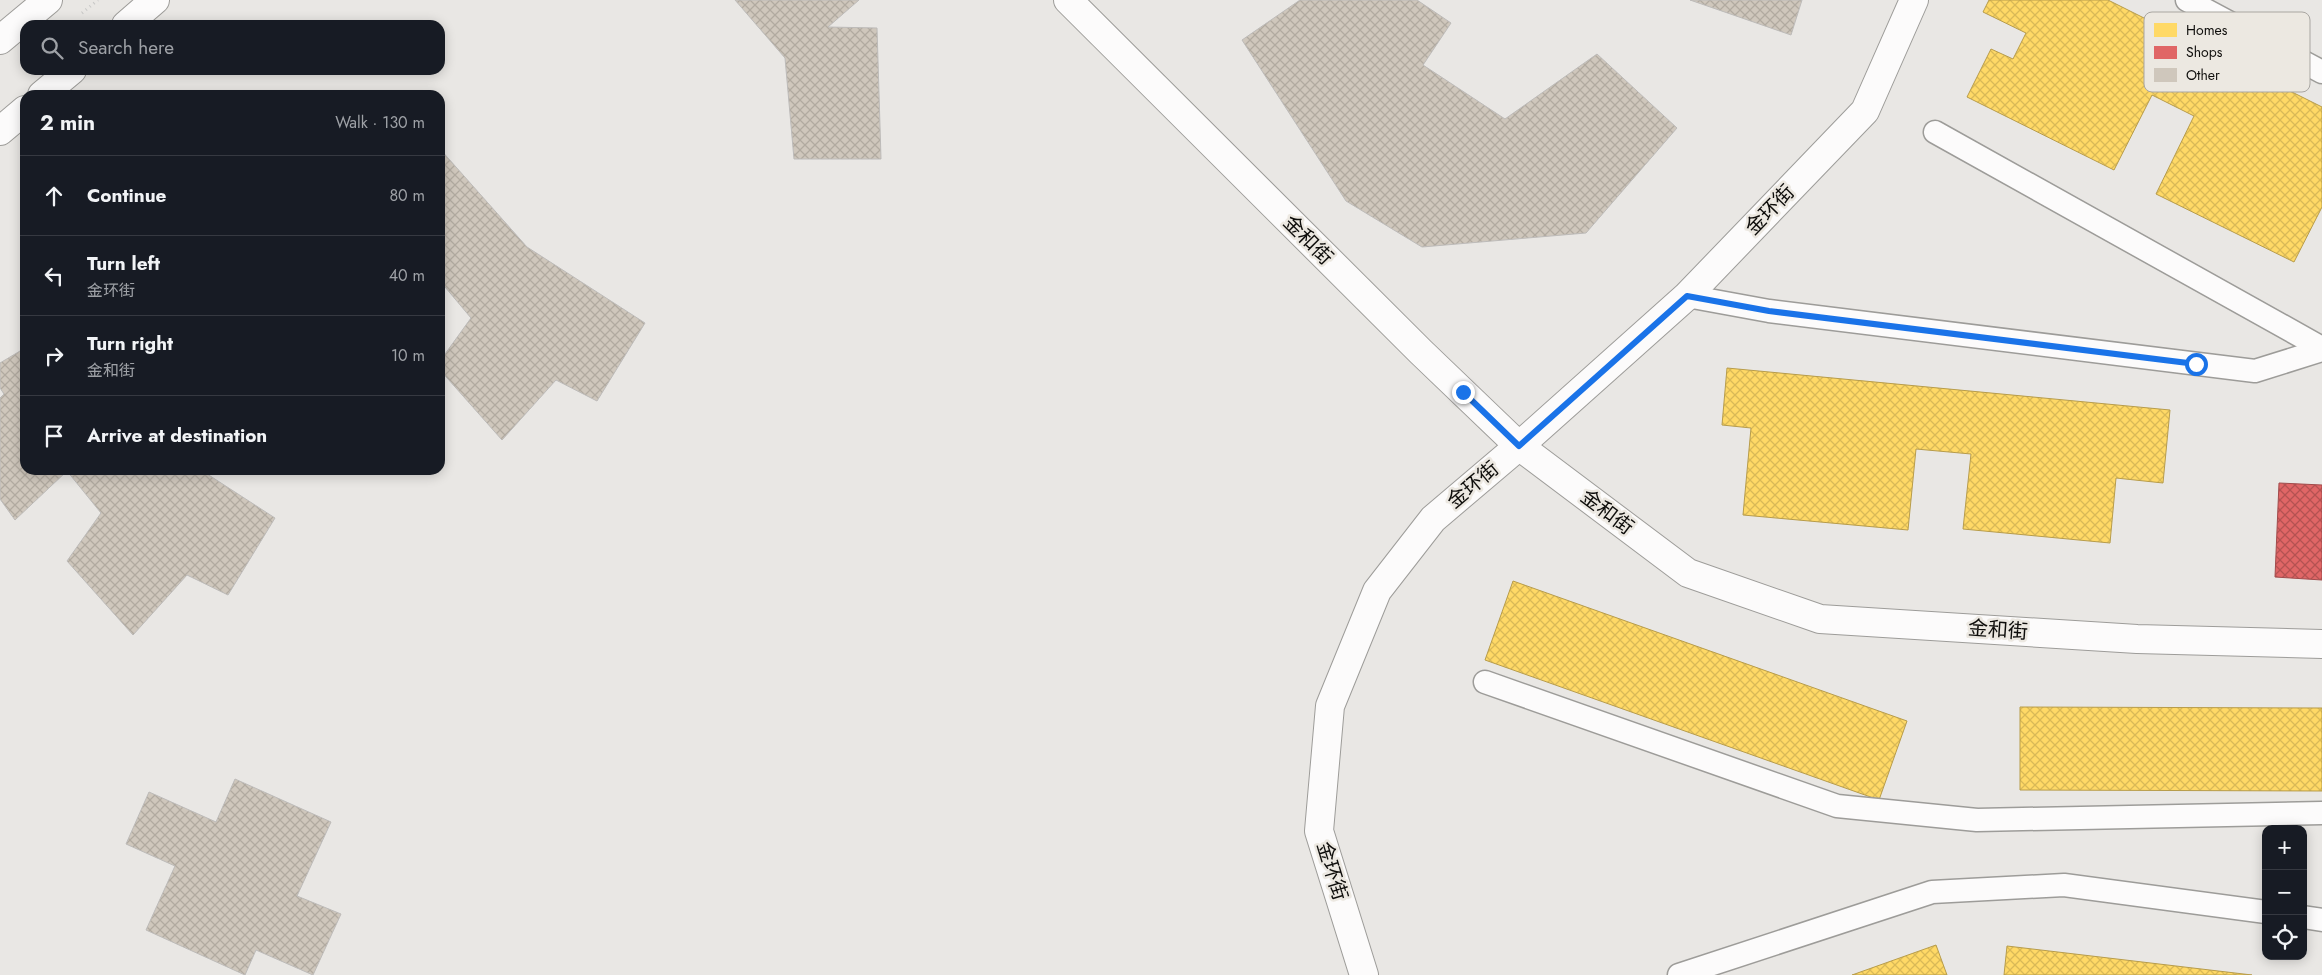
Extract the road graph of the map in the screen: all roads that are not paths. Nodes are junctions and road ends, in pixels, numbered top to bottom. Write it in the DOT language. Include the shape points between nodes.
graph roads {
  1 [pos="48,0"];
  2 [pos="155,0"];
  3 [pos="1068,0"];
  4 [pos="1914,0"];
  5 [pos="2187,0"];
  6 [pos="2210,12"];
  7 [pos="24,20"];
  8 [pos="132,20"];
  9 [pos="20,23"];
  10 [pos="0,40"];
  11 [pos="2310,66"];
  12 [pos="2322,72"];
  13 [pos="66,75"];
  14 [pos="48,90"];
  15 [pos="20,114"];
  16 [pos="0,131"];
  17 [pos="1935,132"];
  18 [pos="1687,296"];
  19 [pos="2322,349"];
  20 [pos="1519,446"];
  21 [pos="2322,644"];
  22 [pos="1485,682"];
  23 [pos="2322,814"];
  24 [pos="2262,911"];
  25 [pos="2307,918"];
  26 [pos="2322,920"];
  27 [pos="1364,975"];
  28 [pos="1679,975"];
  1 -- 7 [label="street"];
  2 -- 8 [label="street"];
  3 -- 20 [label="street, 金和街"];
  4 -- 18 [label="street, 金环街" via="1865,111"];
  5 -- 6 [label="lane"];
  9 -- 10 [label="street"];
  11 -- 12 [label="lane"];
  13 -- 14 [label="street"];
  15 -- 16 [label="street"];
  17 -- 19 [label="lane"];
  18 -- 19 [label="lane" via="1769,311 2254,371"];
  18 -- 20 [label="street, 金环街"];
  20 -- 21 [label="street, 金和街" via="1688,573 1820,619 2137,639"];
  20 -- 27 [label="street, 金环街" via="1433,518 1378,590 1330,706 1319,831"];
  22 -- 23 [label="lane" via="1837,806 1977,820"];
  24 -- 28 [label="lane" via="2064,885 1932,892"];
  25 -- 26 [label="lane"];
}
